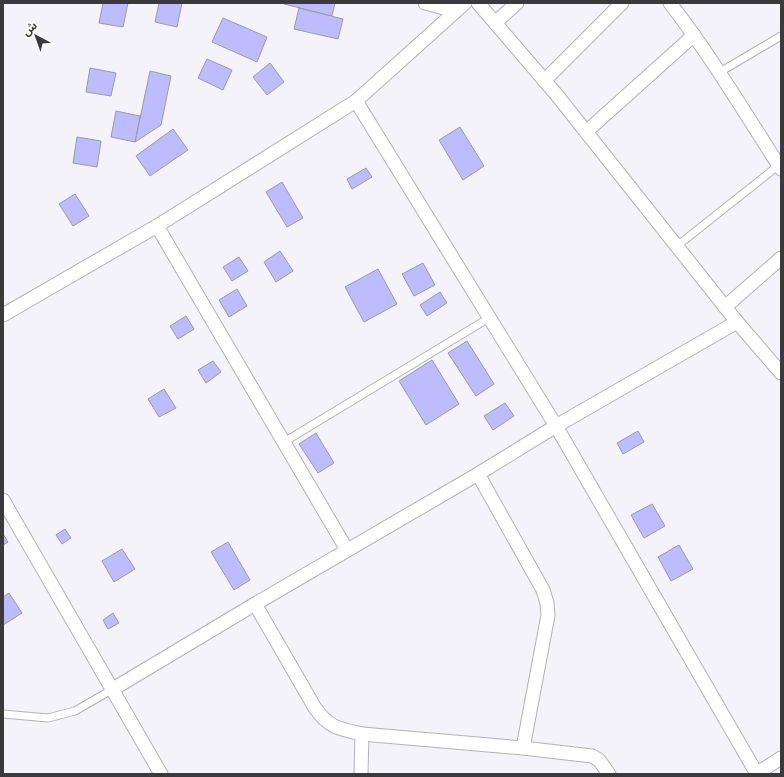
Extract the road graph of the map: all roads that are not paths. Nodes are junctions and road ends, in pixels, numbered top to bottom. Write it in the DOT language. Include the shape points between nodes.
graph roads {
  1 [pos="426,3"];
  2 [pos="478,3"];
  3 [pos="517,3"];
  4 [pos="622,3"];
  5 [pos="670,3"];
  6 [pos="461,7"];
  7 [pos="495,23"];
  8 [pos="694,36"];
  9 [pos="781,36"];
  10 [pos="720,72"];
  11 [pos="544,81"];
  12 [pos="356,101"];
  13 [pos="586,132"];
  14 [pos="780,167"];
  15 [pos="157,226"];
  16 [pos="677,246"];
  17 [pos="781,258"];
  18 [pos="726,307"];
  19 [pos="3,315"];
  20 [pos="489,318"];
  21 [pos="737,322"];
  22 [pos="781,373"];
  23 [pos="556,426"];
  24 [pos="284,442"];
  25 [pos="478,474"];
  26 [pos="3,500"];
  27 [pos="347,550"];
  28 [pos="255,604"];
  29 [pos="113,689"];
  30 [pos="3,714"];
  31 [pos="362,734"];
  32 [pos="523,748"];
  33 [pos="781,758"];
  34 [pos="161,774"];
  35 [pos="360,774"];
  36 [pos="609,774"];
  37 [pos="757,774"];
  1 -- 6 [label="street"];
  2 -- 7 [label="street"];
  3 -- 7 [label="street"];
  4 -- 11 [label="street"];
  5 -- 8 [label="street"];
  6 -- 12 [label="street"];
  7 -- 11 [label="street"];
  8 -- 10 [label="street"];
  8 -- 13 [label="street"];
  9 -- 10 [label="lane"];
  10 -- 14 [label="street"];
  11 -- 13 [label="street"];
  12 -- 15 [label="street"];
  12 -- 20 [label="street"];
  13 -- 16 [label="street"];
  14 -- 16 [label="lane"];
  15 -- 19 [label="street"];
  15 -- 24 [label="street"];
  16 -- 18 [label="street"];
  17 -- 18 [label="street"];
  18 -- 21 [label="street"];
  20 -- 23 [label="street"];
  20 -- 24 [label="lane"];
  21 -- 22 [label="street"];
  21 -- 23 [label="street"];
  23 -- 25 [label="street"];
  23 -- 37 [label="street"];
  24 -- 27 [label="street"];
  25 -- 27 [label="street"];
  25 -- 32 [label="street" via="548,603 548,615"];
  26 -- 29 [label="street"];
  27 -- 28 [label="street"];
  28 -- 29 [label="street"];
  28 -- 31 [label="street" via="321,716 330,724"];
  29 -- 30 [label="lane" via="75,711 48,718"];
  29 -- 34 [label="street"];
  31 -- 32 [label="street"];
  31 -- 35 [label="street"];
  32 -- 36 [label="street" via="592,756 600,760"];
  33 -- 37 [label="street"];
}
